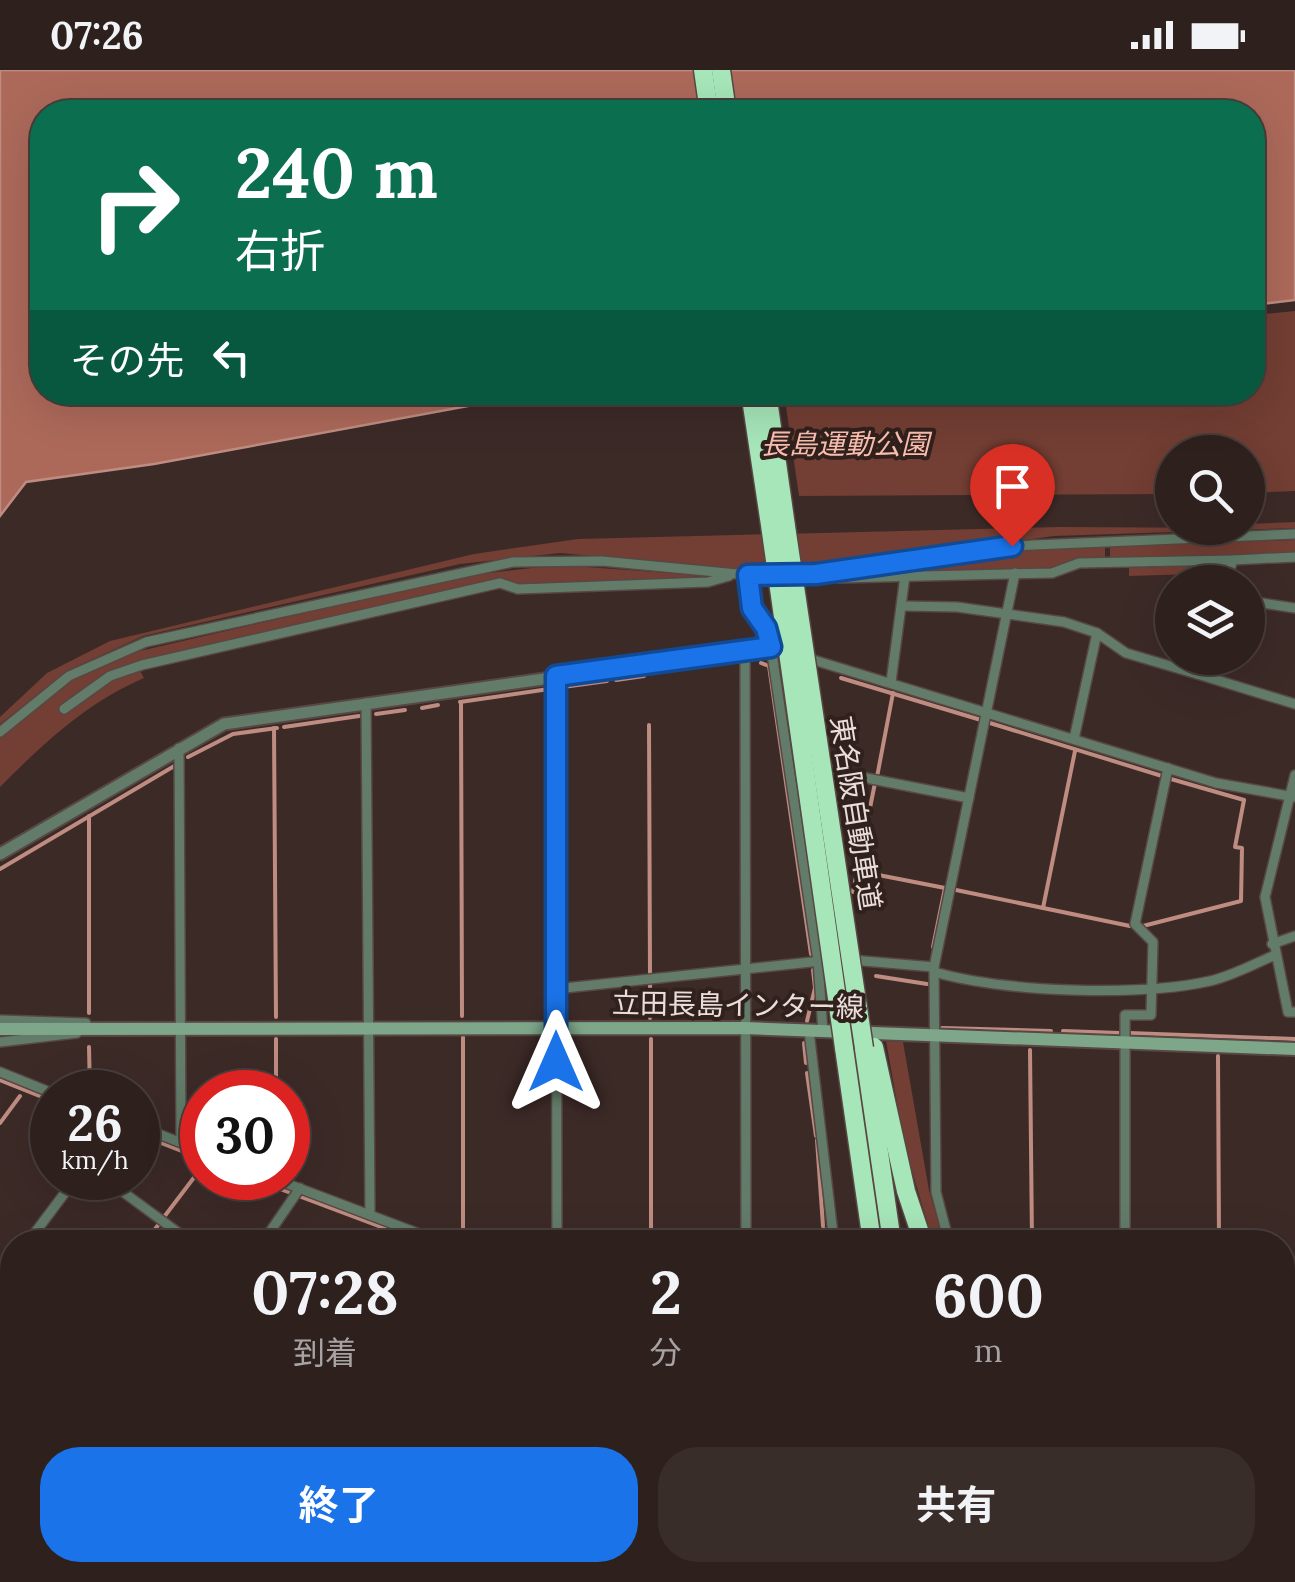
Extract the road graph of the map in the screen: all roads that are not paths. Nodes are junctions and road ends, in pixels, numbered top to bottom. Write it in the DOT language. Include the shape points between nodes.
graph roads {
  1 [pos="703,70"];
  2 [pos="720,70"];
  3 [pos="707,100"];
  4 [pos="725,100"];
  5 [pos="752,405"];
  6 [pos="769,405"];
  7 [pos="1295,534"];
  8 [pos="1295,558"];
  9 [pos="1234,560"];
  10 [pos="1232,565"];
  11 [pos="1015,573"];
  12 [pos="816,574"];
  13 [pos="742,575"];
  14 [pos="906,576"];
  15 [pos="1265,604"];
  16 [pos="902,606"];
  17 [pos="1295,608"];
  18 [pos="1006,616"];
  19 [pos="1098,632"];
  20 [pos="771,647"];
  21 [pos="745,650"];
  22 [pos="1155,661"];
  23 [pos="1201,675"];
  24 [pos="556,676"];
  25 [pos="891,682"];
  26 [pos="366,702"];
  27 [pos="1295,704"];
  28 [pos="64,709"];
  29 [pos="988,712"];
  30 [pos="0,732"];
  31 [pos="1074,739"];
  32 [pos="179,748"];
  33 [pos="788,762"];
  34 [pos="1168,768"];
  35 [pos="1295,775"];
  36 [pos="1293,796"];
  37 [pos="969,798"];
  38 [pos="0,854"];
  39 [pos="1295,936"];
  40 [pos="1272,944"];
  41 [pos="1275,956"];
  42 [pos="818,961"];
  43 [pos="745,968"];
  44 [pos="934,969"];
  45 [pos="555,989"];
  46 [pos="1151,989"];
  47 [pos="1295,1012"];
  48 [pos="0,1020"];
  49 [pos="556,1026"];
  50 [pos="103,1028"];
  51 [pos="369,1028"];
  52 [pos="745,1028"];
  53 [pos="182,1029"];
  54 [pos="0,1030"];
  55 [pos="816,1031"];
  56 [pos="934,1036"];
  57 [pos="0,1042"];
  58 [pos="1124,1042"];
  59 [pos="869,1047"];
  60 [pos="1295,1048"];
  61 [pos="182,1070"];
  62 [pos="0,1072"];
  63 [pos="30,1084"];
  64 [pos="310,1197"];
  65 [pos="60,1200"];
  66 [pos="134,1200"];
  67 [pos="293,1200"];
  68 [pos="370,1215"];
  69 [pos="37,1230"];
  70 [pos="175,1230"];
  71 [pos="272,1230"];
  72 [pos="409,1230"];
  73 [pos="556,1230"];
  74 [pos="746,1230"];
  75 [pos="833,1230"];
  76 [pos="868,1230"];
  77 [pos="891,1230"];
  78 [pos="919,1230"];
  79 [pos="946,1230"];
  80 [pos="1125,1230"];
  1 -- 3 [label="highway"];
  2 -- 4 [label="highway"];
  5 -- 76 [label="highway, 東名阪自動車道, bridge"];
  6 -- 59 [label="highway, 東名阪自動車道, bridge"];
  7 -- 12 [label="street" via="1026,545"];
  8 -- 9 [label="street"];
  9 -- 10 [label="street"];
  9 -- 11 [label="street" via="1079,563 1052,573"];
  11 -- 14 [label="street"];
  11 -- 18 [label="street"];
  12 -- 13 [label="street"];
  12 -- 14 [label="street"];
  13 -- 20 [label="street"];
  13 -- 28 [label="street" via="518,589 500,583 142,665 110,676"];
  13 -- 30 [label="street" via="559,559 444,574 146,642 68,676"];
  14 -- 16 [label="street"];
  15 -- 17 [label="street"];
  16 -- 18 [label="street"];
  16 -- 25 [label="street"];
  18 -- 19 [label="street"];
  18 -- 29 [label="street"];
  19 -- 22 [label="street" via="1126,653"];
  19 -- 31 [label="street"];
  20 -- 21 [label="street"];
  20 -- 25 [label="street"];
  20 -- 33 [label="street"];
  21 -- 24 [label="street"];
  21 -- 43 [label="street"];
  23 -- 27 [label="street"];
  24 -- 26 [label="street"];
  24 -- 45 [label="street"];
  25 -- 29 [label="street"];
  26 -- 32 [label="street" via="236,720"];
  26 -- 51 [label="street"];
  29 -- 31 [label="street"];
  29 -- 37 [label="street"];
  31 -- 34 [label="street"];
  32 -- 38 [label="street"];
  32 -- 53 [label="street"];
  33 -- 37 [label="street"];
  33 -- 42 [label="street"];
  34 -- 36 [label="street"];
  34 -- 46 [label="street" via="1135,924 1153,942"];
  35 -- 36 [label="street"];
  36 -- 40 [label="street" via="1265,897"];
  37 -- 44 [label="street"];
  39 -- 40 [label="street"];
  40 -- 41 [label="street"];
  41 -- 46 [label="street" via="1213,981"];
  41 -- 47 [label="street" via="1288,1012"];
  42 -- 43 [label="street"];
  42 -- 44 [label="street"];
  42 -- 55 [label="street"];
  43 -- 45 [label="street"];
  43 -- 52 [label="street"];
  44 -- 46 [label="street" via="976,984"];
  44 -- 56 [label="street"];
  45 -- 49 [label="street"];
  46 -- 58 [label="street" via="1150,1015 1125,1015"];
  48 -- 50 [label="street"];
  49 -- 51 [label="main road, 立田長島インター線"];
  49 -- 52 [label="main road, 立田長島インター線"];
  49 -- 73 [label="street"];
  50 -- 53 [label="main road, 立田長島インター線"];
  50 -- 54 [label="main road, 立田長島インター線"];
  50 -- 57 [label="street"];
  51 -- 53 [label="main road, 立田長島インター線"];
  51 -- 68 [label="street"];
  52 -- 55 [label="main road, 立田長島インター線"];
  52 -- 74 [label="street"];
  53 -- 61 [label="street"];
  55 -- 56 [label="main road, 立田長島インター線"];
  55 -- 75 [label="street"];
  56 -- 58 [label="main road, 立田長島インター線"];
  56 -- 79 [label="street" via="936,1192"];
  58 -- 60 [label="main road, 立田長島インター線"];
  58 -- 80 [label="street"];
  59 -- 77 [label="highway"];
  59 -- 78 [label="highway"];
  62 -- 63 [label="street"];
  64 -- 68 [label="street"];
  65 -- 69 [label="street"];
  66 -- 70 [label="street"];
  67 -- 71 [label="street"];
  68 -- 72 [label="street"];
}
